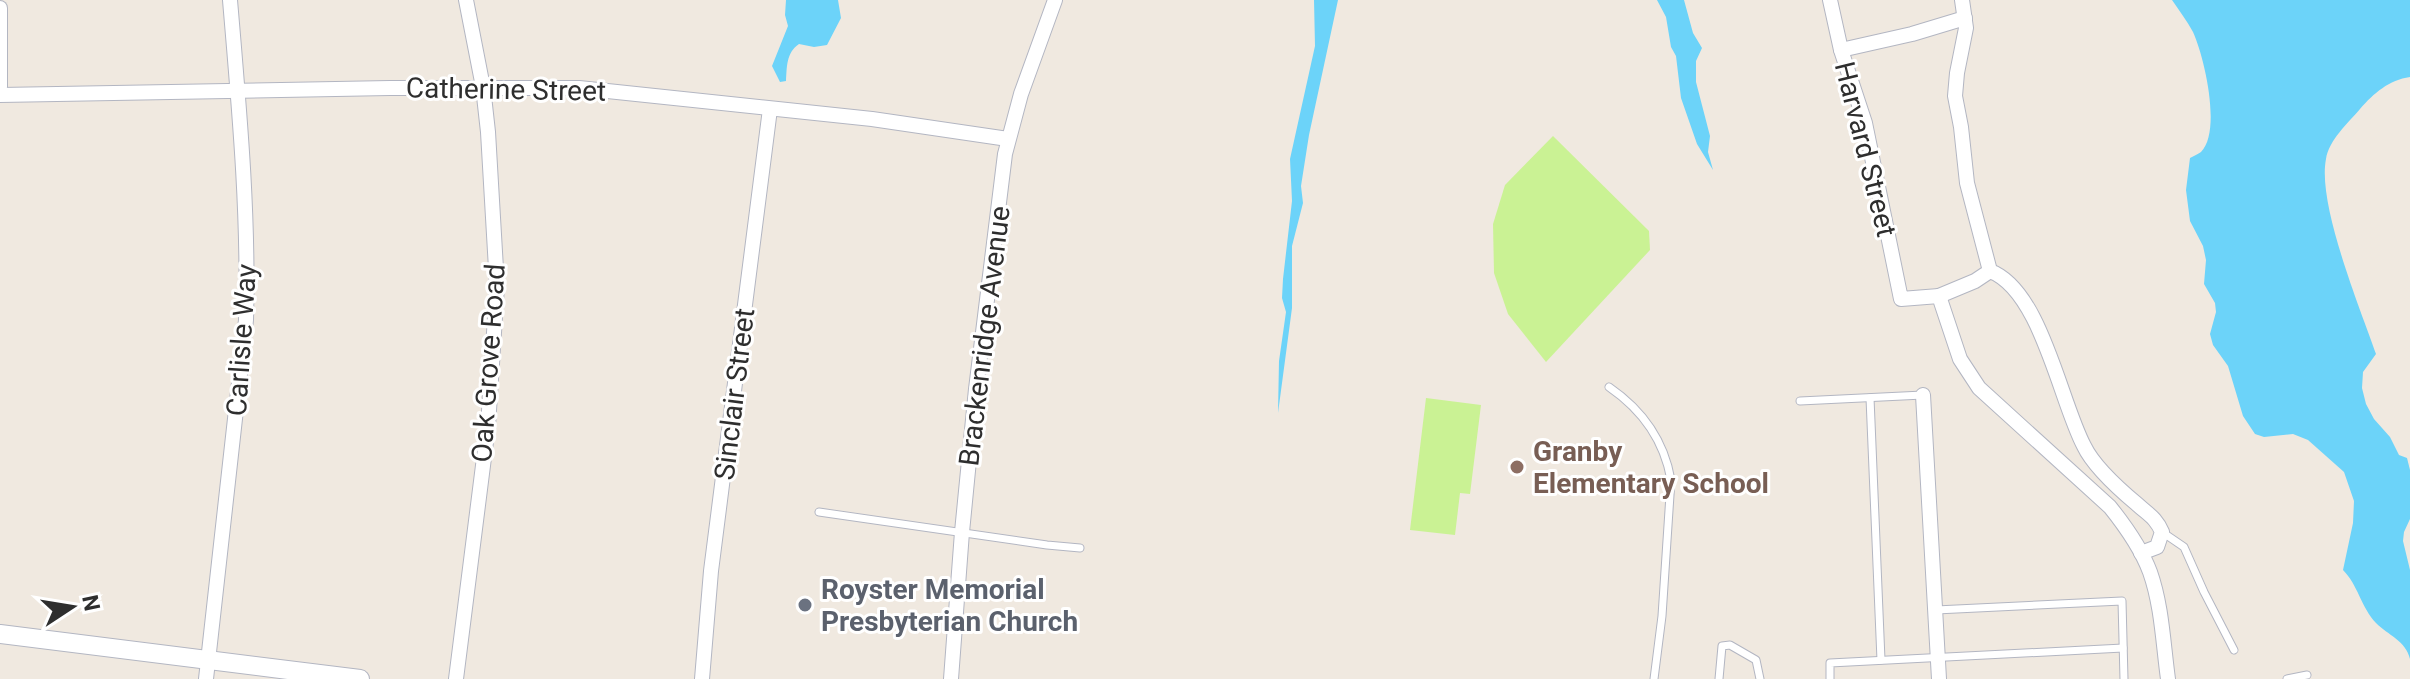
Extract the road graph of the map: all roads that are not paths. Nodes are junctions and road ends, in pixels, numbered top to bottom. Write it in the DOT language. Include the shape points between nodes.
graph roads {
  1 [pos="230,0"];
  2 [pos="466,0"];
  3 [pos="1055,0"];
  4 [pos="1830,0"];
  5 [pos="1962,0"];
  6 [pos="0,8"];
  7 [pos="1965,18"];
  8 [pos="1841,50"];
  9 [pos="0,87"];
  10 [pos="483,87"];
  11 [pos="238,91"];
  12 [pos="0,95"];
  13 [pos="770,109"];
  14 [pos="1008,139"];
  15 [pos="1990,271"];
  16 [pos="1939,296"];
  17 [pos="1609,387"];
  18 [pos="1923,395"];
  19 [pos="1870,398"];
  20 [pos="1800,401"];
  21 [pos="819,512"];
  22 [pos="962,532"];
  23 [pos="2162,532"];
  24 [pos="1080,548"];
  25 [pos="2141,553"];
  26 [pos="1936,610"];
  27 [pos="0,634"];
  28 [pos="2123,648"];
  29 [pos="2234,650"];
  30 [pos="1938,657"];
  31 [pos="1881,660"];
  32 [pos="207,670"];
  33 [pos="2307,675"];
  34 [pos="360,679"];
  35 [pos="456,679"];
  36 [pos="702,679"];
  37 [pos="951,679"];
  38 [pos="1654,679"];
  39 [pos="1719,679"];
  40 [pos="1760,679"];
  41 [pos="1830,679"];
  42 [pos="1939,679"];
  43 [pos="2124,679"];
  44 [pos="2168,679"];
  45 [pos="2287,679"];
  1 -- 11 [label="street, Carlisle Way"];
  2 -- 10 [label="street, Oak Grove Road"];
  3 -- 14 [label="street, Brackenridge Avenue"];
  4 -- 8 [label="street, Harvard Street"];
  5 -- 7 [label="street"];
  6 -- 9 [label="street"];
  7 -- 8 [label="street"];
  7 -- 15 [label="street" via="1955,96 1967,183"];
  8 -- 16 [label="street, Harvard Street" via="1865,123 1901,299"];
  10 -- 11 [label="street, Catherine Street"];
  10 -- 13 [label="street, Catherine Street" via="579,88"];
  10 -- 35 [label="street, Oak Grove Road" via="497,286 488,426"];
  11 -- 12 [label="street, Catherine Street"];
  11 -- 32 [label="street, Carlisle Way" via="246,320"];
  13 -- 14 [label="street, Catherine Street"];
  13 -- 36 [label="street, Sinclair Street"];
  14 -- 22 [label="street, Brackenridge Avenue"];
  15 -- 16 [label="street"];
  15 -- 23 [label="street" via="2015,290 2034,320 2085,448 2113,482 2157,519"];
  16 -- 25 [label="street" via="1960,359 1979,388 2110,507"];
  17 -- 38 [label="lane" via="1641,414 1668,462 1671,480"];
  18 -- 19 [label="lane"];
  18 -- 26 [label="street"];
  19 -- 20 [label="lane"];
  19 -- 31 [label="lane"];
  21 -- 22 [label="lane"];
  22 -- 24 [label="lane"];
  22 -- 37 [label="street, Brackenridge Avenue"];
  23 -- 25 [label="street" via="2157,547"];
  23 -- 29 [label="lane" via="2184,547"];
  25 -- 44 [label="street" via="2158,601"];
  26 -- 28 [label="lane" via="2122,601"];
  26 -- 30 [label="street"];
  27 -- 32 [label="street"];
  28 -- 30 [label="lane"];
  28 -- 43 [label="lane"];
  30 -- 31 [label="lane"];
  30 -- 42 [label="street"];
  31 -- 41 [label="lane" via="1830,663"];
  32 -- 34 [label="street"];
  33 -- 45 [label="lane"];
  39 -- 40 [label="lane" via="1722,646 1730,645 1756,660"];
}
